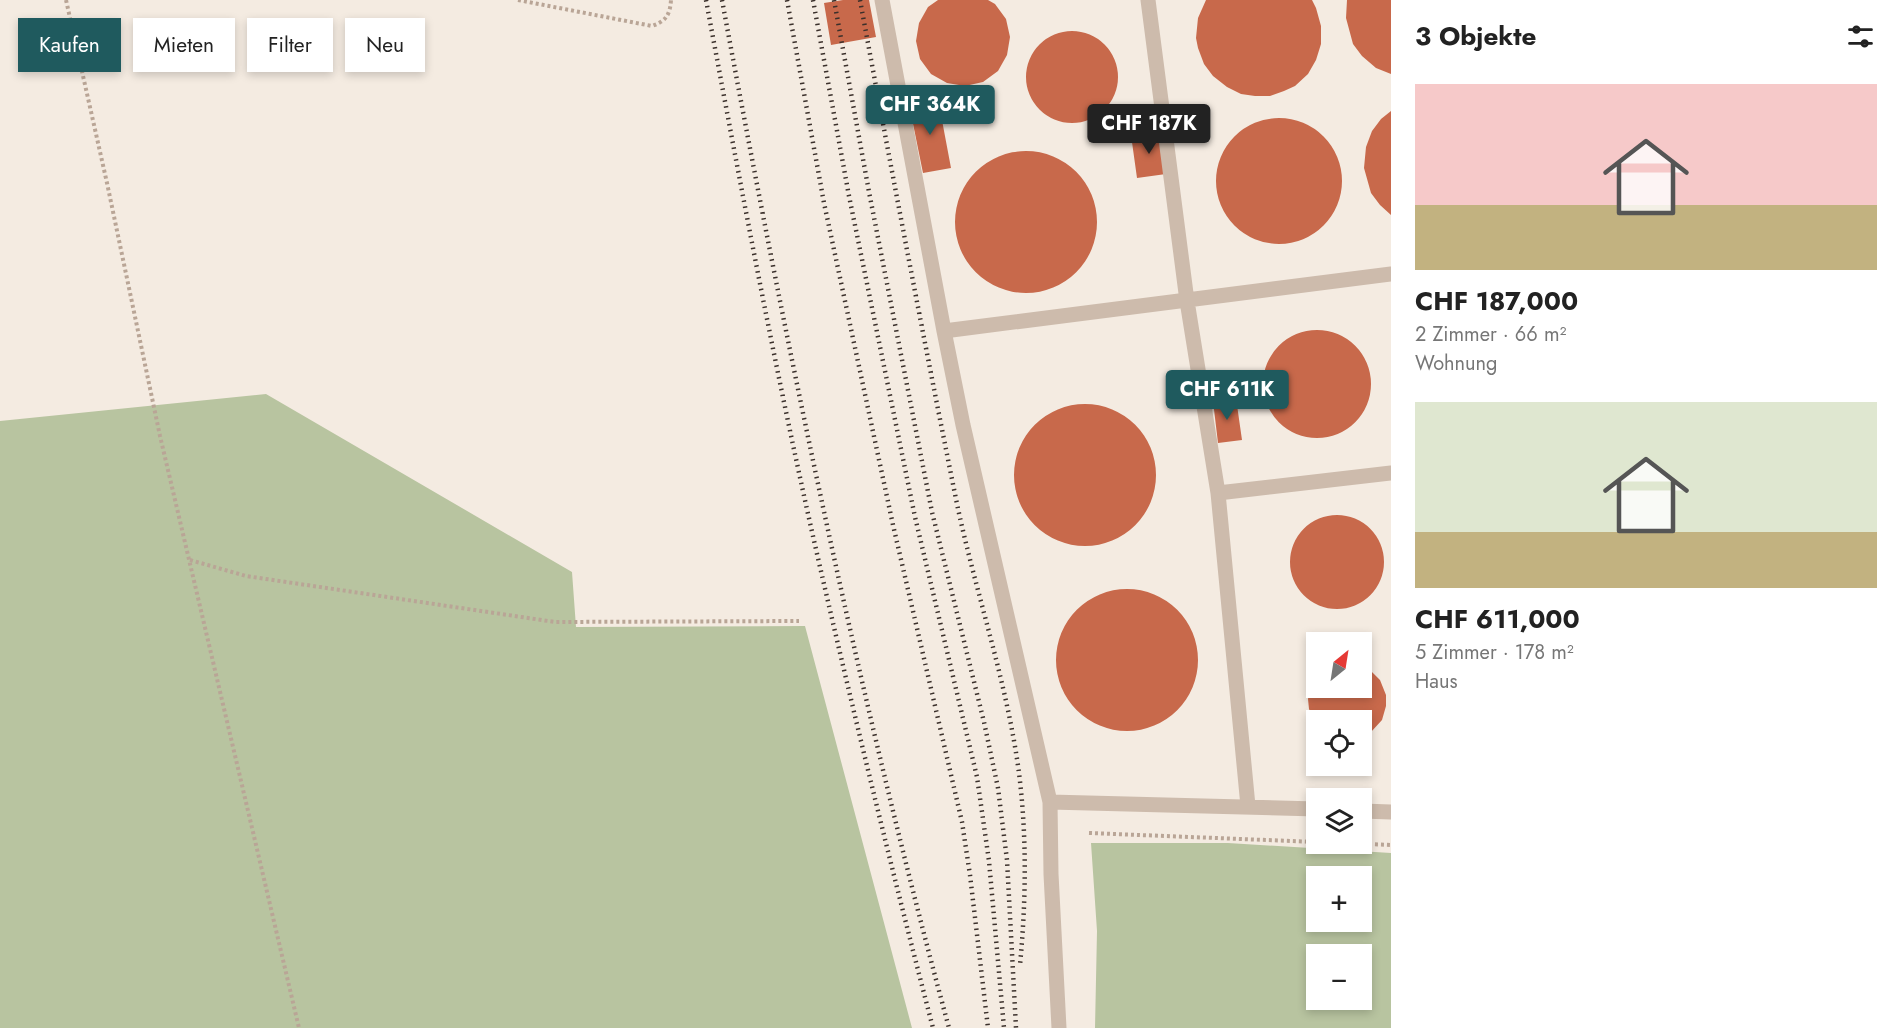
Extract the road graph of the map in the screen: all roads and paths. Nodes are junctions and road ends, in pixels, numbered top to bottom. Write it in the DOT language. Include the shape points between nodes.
graph roads {
  1 [pos="66,0"];
  2 [pos="518,0"];
  3 [pos="671,0"];
  4 [pos="882,0"];
  5 [pos="1148,0"];
  6 [pos="1391,274"];
  7 [pos="1187,301"];
  8 [pos="944,332"];
  9 [pos="1391,473"];
  10 [pos="1218,493"];
  11 [pos="190,560"];
  12 [pos="799,621"];
  13 [pos="1050,802"];
  14 [pos="1248,806"];
  15 [pos="1306,809"];
  16 [pos="1372,811"];
  17 [pos="1391,812"];
  18 [pos="1089,833"];
  19 [pos="1306,842"];
  20 [pos="1372,844"];
  21 [pos="1391,845"];
  22 [pos="299,1028"];
  23 [pos="1059,1028"];
  1 -- 11 [label="path"];
  2 -- 3 [label="path" via="652,26 663,22"];
  4 -- 8 [label="lane"];
  5 -- 7 [label="lane"];
  6 -- 7 [label="lane"];
  7 -- 8 [label="lane"];
  7 -- 10 [label="lane"];
  8 -- 13 [label="lane"];
  9 -- 10 [label="lane"];
  10 -- 14 [label="lane"];
  11 -- 12 [label="path" via="246,576 555,622"];
  11 -- 22 [label="path"];
  13 -- 14 [label="lane"];
  13 -- 23 [label="lane"];
  14 -- 15 [label="lane"];
  16 -- 17 [label="lane"];
  18 -- 19 [label="path"];
  20 -- 21 [label="path"];
}
